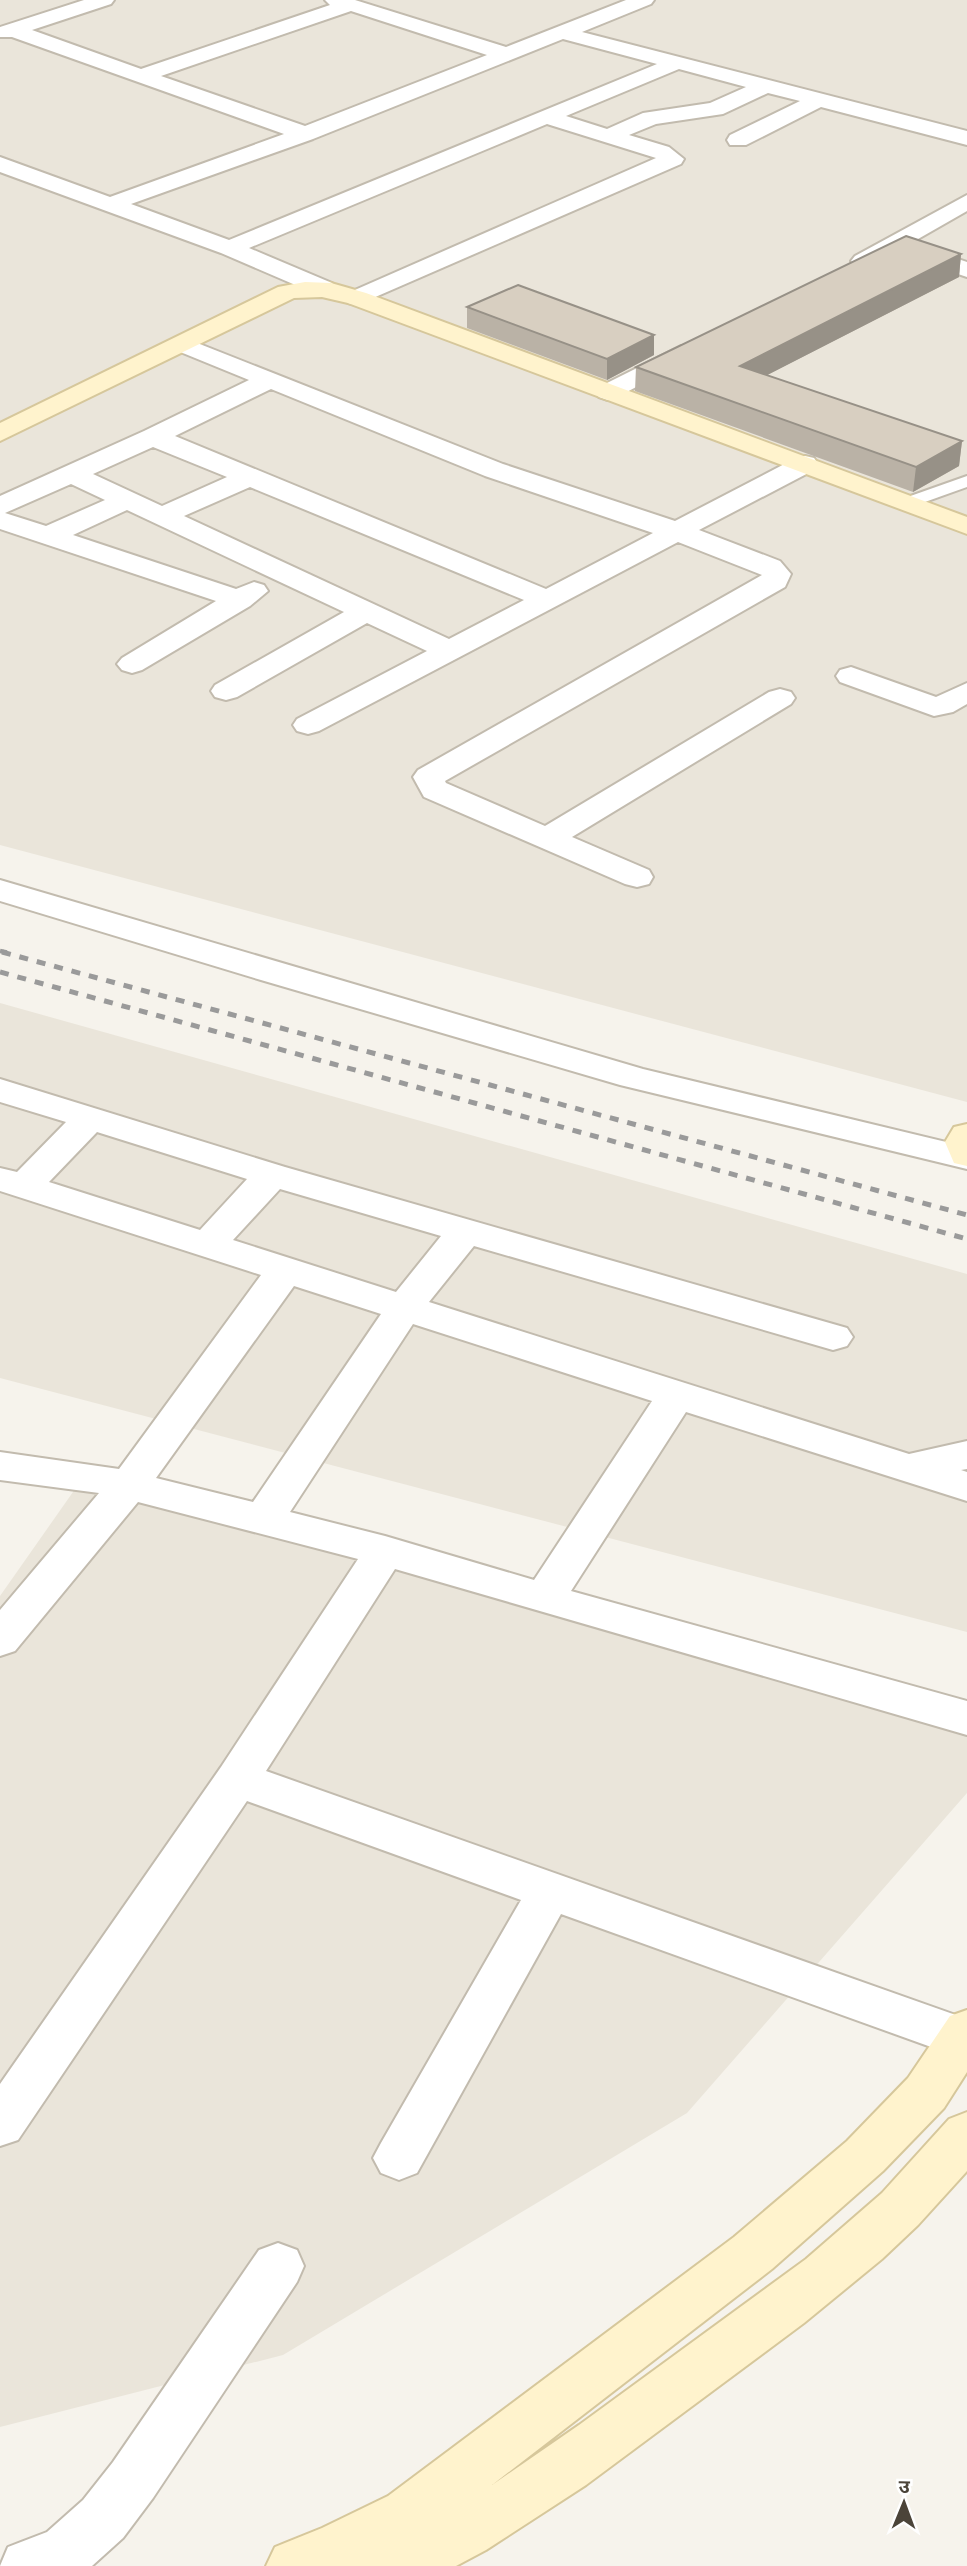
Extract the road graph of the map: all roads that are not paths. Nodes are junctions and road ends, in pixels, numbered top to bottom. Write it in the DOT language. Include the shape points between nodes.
graph roads {
  1 [pos="644,0"];
  2 [pos="90,1"];
  3 [pos="343,2"];
  4 [pos="6,32"];
  5 [pos="564,33"];
  6 [pos="509,55"];
  7 [pos="677,63"];
  8 [pos="141,76"];
  9 [pos="765,86"];
  10 [pos="818,100"];
  11 [pos="545,117"];
  12 [pos="305,134"];
  13 [pos="609,136"];
  14 [pos="967,138"];
  15 [pos="738,141"];
  16 [pos="0,164"];
  17 [pos="967,202"];
  18 [pos="111,204"];
  19 [pos="894,245"];
  20 [pos="229,248"];
  21 [pos="967,270"];
  22 [pos="839,274"];
  23 [pos="323,288"];
  24 [pos="357,298"];
  25 [pos="705,342"];
  26 [pos="182,344"];
  27 [pos="269,380"];
  28 [pos="608,392"];
  29 [pos="3,429"];
  30 [pos="153,437"];
  31 [pos="805,464"];
  32 [pos="70,473"];
  33 [pos="249,477"];
  34 [pos="967,481"];
  35 [pos="126,500"];
  36 [pos="908,503"];
  37 [pos="0,506"];
  38 [pos="160,516"];
  39 [pos="0,520"];
  40 [pos="967,526"];
  41 [pos="676,531"];
  42 [pos="48,536"];
  43 [pos="283,574"];
  44 [pos="546,599"];
  45 [pos="240,600"];
  46 [pos="365,612"];
  47 [pos="449,650"];
  48 [pos="132,664"];
  49 [pos="851,676"];
  50 [pos="226,691"];
  51 [pos="967,692"];
  52 [pos="780,698"];
  53 [pos="308,725"];
  54 [pos="548,838"];
  55 [pos="637,877"];
  56 [pos="0,890"];
  57 [pos="0,1090"];
  58 [pos="91,1118"];
  59 [pos="967,1135"];
  60 [pos="967,1156"];
  61 [pos="272,1175"];
  62 [pos="12,1183"];
  63 [pos="465,1231"];
  64 [pos="208,1245"];
  65 [pos="285,1270"];
  66 [pos="405,1307"];
  67 [pos="833,1337"];
  68 [pos="677,1394"];
  69 [pos="967,1455"];
  70 [pos="0,1466"];
  71 [pos="908,1468"];
  72 [pos="129,1485"];
  73 [pos="967,1487"];
  74 [pos="262,1521"];
  75 [pos="385,1551"];
  76 [pos="544,1599"];
  77 [pos="0,1640"];
  78 [pos="967,1718"];
  79 [pos="237,1779"];
  80 [pos="550,1891"];
  81 [pos="964,2034"];
  82 [pos="0,2125"];
  83 [pos="967,2134"];
  84 [pos="399,2158"];
  85 [pos="278,2266"];
  86 [pos="28,2566"];
  87 [pos="295,2566"];
  88 [pos="395,2566"];
  1 -- 5 [label="street"];
  2 -- 4 [label="street"];
  3 -- 6 [label="street"];
  3 -- 8 [label="street"];
  4 -- 8 [label="street"];
  5 -- 6 [label="street"];
  5 -- 7 [label="street"];
  6 -- 12 [label="street"];
  7 -- 9 [label="street"];
  7 -- 11 [label="street"];
  8 -- 12 [label="street"];
  9 -- 10 [label="street"];
  9 -- 13 [label="street" via="715,109 651,118"];
  10 -- 14 [label="street"];
  10 -- 15 [label="street"];
  11 -- 13 [label="street"];
  11 -- 20 [label="street"];
  12 -- 18 [label="street"];
  13 -- 24 [label="street" via="673,159"];
  16 -- 18 [label="street"];
  17 -- 19 [label="street"];
  18 -- 20 [label="street"];
  19 -- 21 [label="street"];
  19 -- 22 [label="street"];
  20 -- 23 [label="street"];
  23 -- 24 [label="street"];
  23 -- 26 [label="street" via="287,292"];
  24 -- 28 [label="street"];
  25 -- 28 [label="street"];
  26 -- 27 [label="street"];
  26 -- 29 [label="street"];
  27 -- 30 [label="street"];
  27 -- 41 [label="street" via="494,470"];
  28 -- 31 [label="street"];
  30 -- 32 [label="street"];
  30 -- 33 [label="street"];
  31 -- 36 [label="street"];
  31 -- 41 [label="street"];
  32 -- 35 [label="street"];
  32 -- 37 [label="street"];
  33 -- 38 [label="street"];
  33 -- 44 [label="street"];
  34 -- 36 [label="lane"];
  35 -- 38 [label="street"];
  35 -- 42 [label="street"];
  36 -- 40 [label="street"];
  38 -- 43 [label="street"];
  39 -- 42 [label="street"];
  41 -- 44 [label="street"];
  41 -- 54 [label="street" via="770,567 777,574 775,581 429,776 435,790"];
  42 -- 45 [label="street"];
  43 -- 45 [label="street"];
  43 -- 46 [label="street"];
  44 -- 47 [label="street"];
  45 -- 48 [label="street"];
  46 -- 47 [label="street"];
  46 -- 50 [label="street"];
  47 -- 53 [label="street"];
  49 -- 51 [label="street" via="934,707"];
  52 -- 54 [label="street"];
  54 -- 55 [label="street"];
  56 -- 60 [label="street" via="634,1077"];
  57 -- 58 [label="street"];
  58 -- 61 [label="street"];
  58 -- 62 [label="street"];
  59 -- 60 [label="street" via="963,1142"];
  61 -- 63 [label="street"];
  61 -- 64 [label="street"];
  62 -- 64 [label="street"];
  63 -- 66 [label="street"];
  63 -- 67 [label="street"];
  64 -- 65 [label="street"];
  65 -- 66 [label="street"];
  65 -- 72 [label="street"];
  66 -- 68 [label="street"];
  66 -- 74 [label="street"];
  68 -- 71 [label="street"];
  68 -- 76 [label="street"];
  69 -- 71 [label="street"];
  70 -- 72 [label="street"];
  71 -- 73 [label="street"];
  72 -- 74 [label="street"];
  72 -- 77 [label="street"];
  74 -- 75 [label="street"];
  75 -- 76 [label="street"];
  75 -- 79 [label="street"];
  76 -- 78 [label="street"];
  79 -- 80 [label="street"];
  79 -- 82 [label="street"];
  80 -- 81 [label="street"];
  80 -- 84 [label="street"];
  81 -- 87 [label="street" via="926,2093 865,2156 752,2253 408,2515"];
  83 -- 88 [label="street" via="918,2192 827,2276 550,2478 432,2551"];
  85 -- 86 [label="street" via="103,2519 65,2553"];
}
